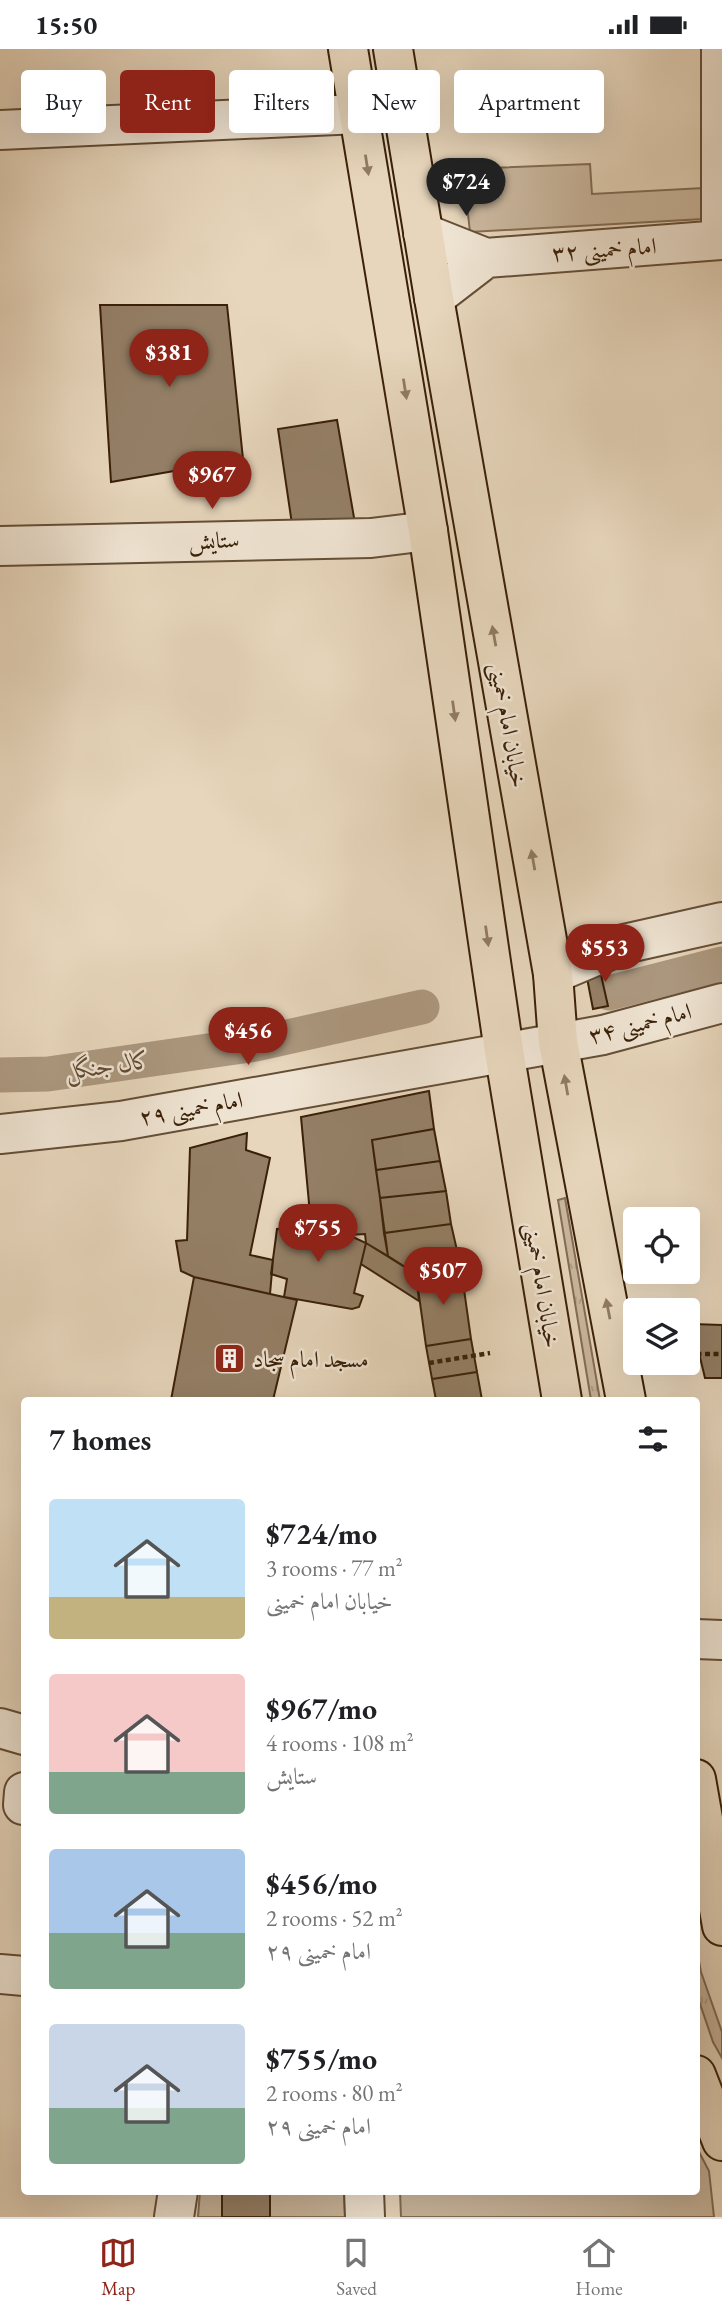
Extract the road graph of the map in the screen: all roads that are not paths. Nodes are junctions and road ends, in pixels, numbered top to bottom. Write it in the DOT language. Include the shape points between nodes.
graph roads {
  1 [pos="348,49"];
  2 [pos="393,49"];
  3 [pos="721,49"];
  4 [pos="352,70"];
  5 [pos="348,114"];
  6 [pos="0,129"];
  7 [pos="362,133"];
  8 [pos="423,233"];
  9 [pos="721,240"];
  10 [pos="486,258"];
  11 [pos="434,298"];
  12 [pos="428,531"];
  13 [pos="0,546"];
  14 [pos="722,922"];
  15 [pos="554,974"];
  16 [pos="722,1003"];
  17 [pos="558,1042"];
  18 [pos="504,1051"];
  19 [pos="0,1134"];
  20 [pos="562,1397"];
  21 [pos="625,1397"];
  22 [pos="700,1639"];
  23 [pos="722,1640"];
  24 [pos="0,1728"];
  25 [pos="21,1734"];
  26 [pos="700,1802"];
  27 [pos="722,1926"];
  28 [pos="0,1974"];
  29 [pos="21,1976"];
  30 [pos="700,2085"];
  31 [pos="722,2141"];
  32 [pos="177,2195"];
  33 [pos="364,2195"];
  34 [pos="174,2217"];
  35 [pos="365,2217"];
  1 -- 4 [label="main road, خیابان امام خمینی"];
  2 -- 8 [label="main road, خیابان امام خمینی"];
  3 -- 9 [label="street"];
  5 -- 6 [label="street"];
  7 -- 12 [label="main road, خیابان امام خمینی, one-way"];
  8 -- 10 [label="street"];
  8 -- 11 [label="main road, خیابان امام خمینی"];
  9 -- 10 [label="street, امام خمینی ۳۲"];
  10 -- 11 [label="street"];
  15 -- 11 [label="main road, خیابان امام خمینی, one-way"];
  12 -- 13 [label="street, ستایش" via="371,538"];
  12 -- 18 [label="main road, خیابان امام خمینی, one-way"];
  14 -- 15 [label="street" via="624,944"];
  15 -- 17 [label="main road, خیابان امام خمینی"];
  16 -- 17 [label="street, امام خمینی ۳۴" via="603,1035"];
  17 -- 18 [label="street, امام خمینی ۳۴"];
  21 -- 17 [label="main road, خیابان امام خمینی, one-way"];
  18 -- 19 [label="street, امام خمینی ۲۹" via="121,1121"];
  18 -- 20 [label="main road, خیابان امام خمینی"];
  22 -- 23 [label="street"];
  24 -- 25 [label="street"];
  26 -- 27 [label="main road"];
  28 -- 29 [label="street"];
  30 -- 31 [label="main road"];
  32 -- 34 [label="street"];
  33 -- 35 [label="street"];
}
